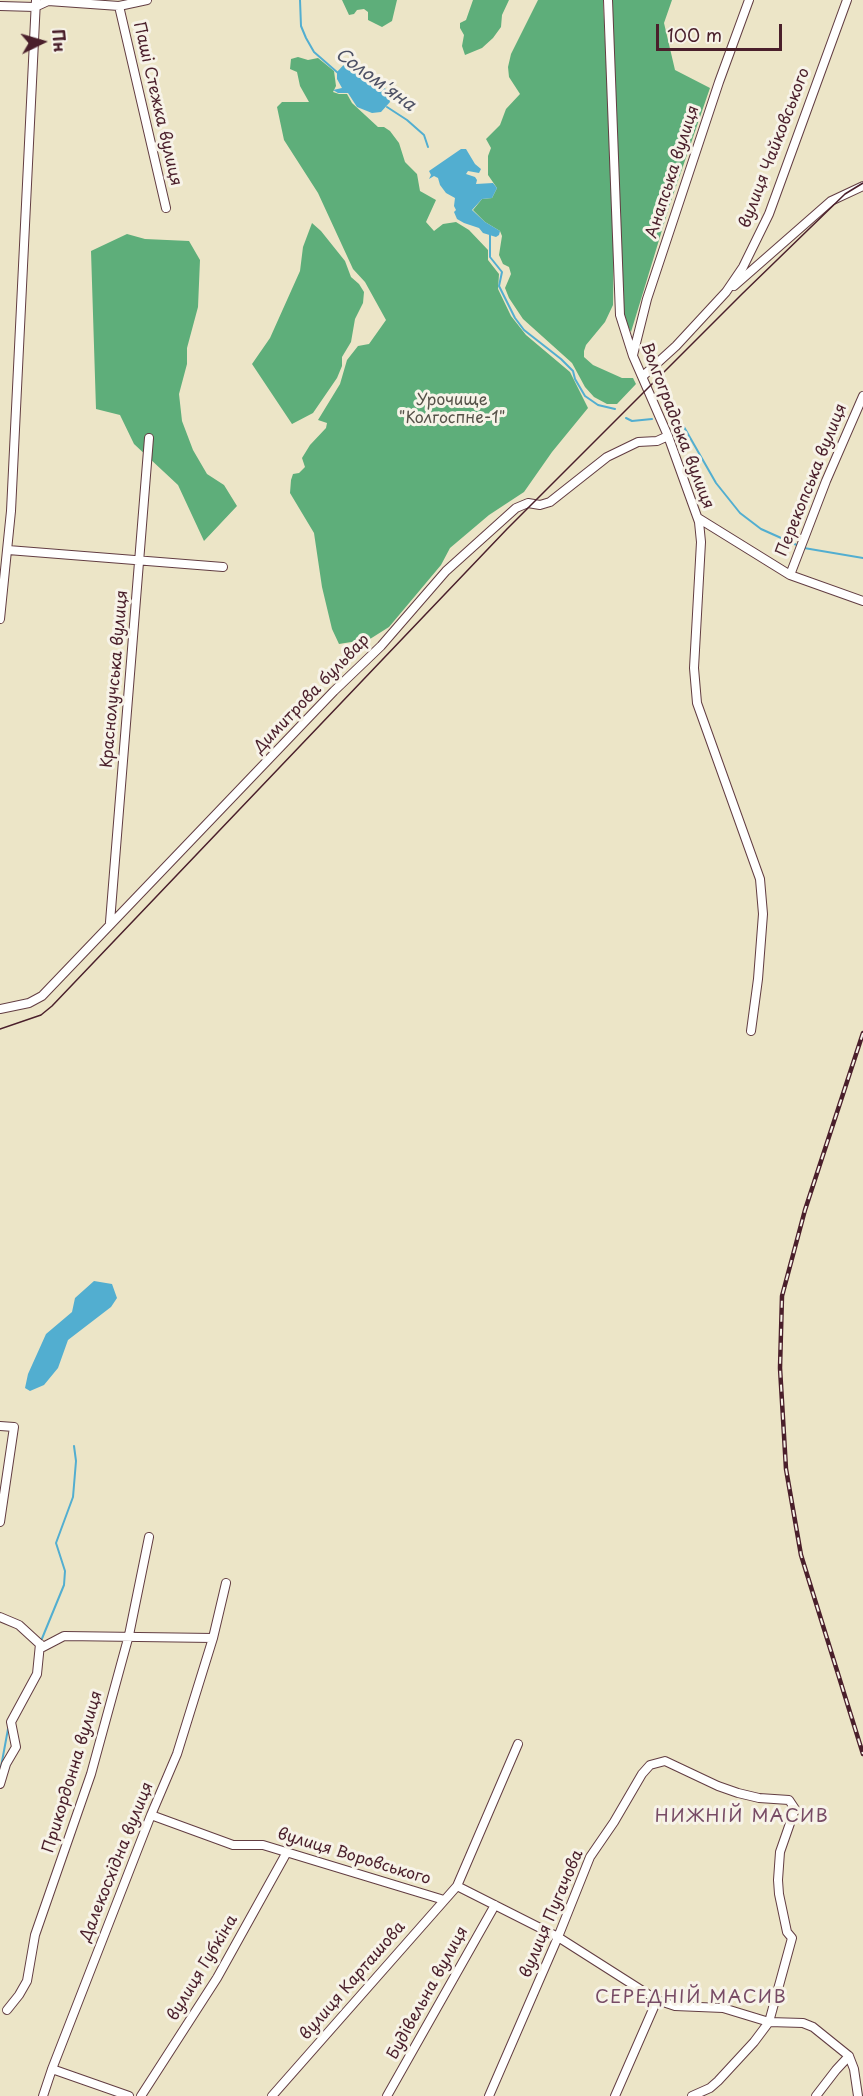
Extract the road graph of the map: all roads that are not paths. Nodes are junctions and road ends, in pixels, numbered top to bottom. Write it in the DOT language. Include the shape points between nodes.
graph roads {
  1 [pos="147,0"];
  2 [pos="608,0"];
  3 [pos="749,0"];
  4 [pos="847,0"];
  5 [pos="36,4"];
  6 [pos="0,6"];
  7 [pos="119,6"];
  8 [pos="863,186"];
  9 [pos="166,208"];
  10 [pos="722,296"];
  11 [pos="633,356"];
  12 [pos="643,376"];
  13 [pos="863,396"];
  14 [pos="668,436"];
  15 [pos="149,438"];
  16 [pos="0,510"];
  17 [pos="11,511"];
  18 [pos="698,518"];
  19 [pos="8,550"];
  20 [pos="140,561"];
  21 [pos="222,567"];
  22 [pos="790,575"];
  23 [pos="863,602"];
  24 [pos="0,619"];
  25 [pos="110,922"];
  26 [pos="0,1009"];
  27 [pos="751,1032"];
  28 [pos="0,1426"];
  29 [pos="0,1522"];
  30 [pos="149,1537"];
  31 [pos="226,1583"];
  32 [pos="0,1617"];
  33 [pos="129,1635"];
  34 [pos="213,1638"];
  35 [pos="40,1644"];
  36 [pos="518,1744"];
  37 [pos="0,1784"];
  38 [pos="151,1815"];
  39 [pos="287,1852"];
  40 [pos="457,1886"];
  41 [pos="444,1900"];
  42 [pos="495,1905"];
  43 [pos="558,1937"];
  44 [pos="657,2000"];
  45 [pos="8,2010"];
  46 [pos="769,2022"];
  47 [pos="849,2056"];
  48 [pos="52,2068"];
  49 [pos="43,2096"];
  50 [pos="129,2096"];
  51 [pos="141,2096"];
  52 [pos="272,2096"];
  53 [pos="387,2096"];
  54 [pos="489,2096"];
  55 [pos="615,2096"];
  56 [pos="692,2096"];
  57 [pos="816,2096"];
  58 [pos="858,2096"];
  1 -- 7 [label="street, Паші Стежка вулиця"];
  2 -- 11 [label="street, Волгоградська вулиця" via="618,290 620,315"];
  3 -- 11 [label="street, Анапська вулиця" via="647,299"];
  4 -- 10 [label="street, вулиця Чайковського" via="769,214 743,267"];
  5 -- 6 [label="street, Паші Стежка вулиця"];
  5 -- 7 [label="street, Паші Стежка вулиця" via="48,1"];
  5 -- 17 [label="street"];
  7 -- 9 [label="street, Паші Стежка вулиця"];
  8 -- 10 [label="street" via="831,201"];
  10 -- 12 [label="street, вулиця Чайковського"];
  11 -- 12 [label="street, Волгоградська вулиця"];
  12 -- 14 [label="street, Волгоградська вулиця"];
  13 -- 22 [label="street, Перекопська вулиця"];
  14 -- 18 [label="street, Волгоградська вулиця"];
  14 -- 25 [label="street, Димитрова бульвар" via="638,442 608,458 550,502 516,508 446,571 381,646"];
  15 -- 20 [label="street, Краснолучська вулиця"];
  16 -- 17 [label="street"];
  17 -- 19 [label="street"];
  18 -- 22 [label="street, Перекопська вулиця"];
  18 -- 27 [label="street, Волгоградська вулиця" via="701,542 694,668 697,703 760,879 763,914"];
  19 -- 20 [label="street"];
  19 -- 24 [label="street"];
  20 -- 21 [label="street"];
  20 -- 25 [label="street, Краснолучська вулиця"];
  22 -- 23 [label="street"];
  25 -- 26 [label="street, Димитрова бульвар" via="42,996 29,1004"];
  28 -- 29 [label="street" via="14,1427"];
  30 -- 33 [label="street, Прикордонна вулиця"];
  31 -- 34 [label="street, Далекосхідна вулиця"];
  32 -- 35 [label="street" via="19,1625"];
  33 -- 34 [label="street"];
  33 -- 35 [label="street" via="64,1636 43,1647"];
  33 -- 45 [label="street, Прикордонна вулиця" via="91,1774 35,1935 27,1981"];
  34 -- 38 [label="street, Далекосхідна вулиця" via="177,1754"];
  35 -- 37 [label="street" via="38,1674 11,1722 16,1747"];
  36 -- 40 [label="street, вулиця Карташова"];
  38 -- 39 [label="street, вулиця Воровського" via="233,1845 263,1845"];
  38 -- 48 [label="street, Далекосхідна вулиця"];
  39 -- 41 [label="street, вулиця Воровського"];
  39 -- 51 [label="street, вулиця Губкіна" via="217,1978"];
  40 -- 41 [label="street, вулиця Карташова"];
  40 -- 42 [label="street"];
  41 -- 52 [label="street, вулиця Карташова"];
  42 -- 43 [label="street"];
  42 -- 53 [label="street, Будівельна вулиця"];
  43 -- 44 [label="street"];
  43 -- 46 [label="street, вулиця Пугачова" via="590,1857 650,1765 665,1761 738,1793 789,1800 795,1809 780,1852 778,1880 787,1932 792,1938"];
  43 -- 54 [label="street, вулиця Пугачова"];
  44 -- 46 [label="street" via="675,2006 723,2008"];
  44 -- 55 [label="street"];
  46 -- 47 [label="street" via="813,2027"];
  46 -- 56 [label="street" via="718,2081"];
  47 -- 57 [label="street"];
  47 -- 58 [label="street"];
  48 -- 49 [label="street, Далекосхідна вулиця"];
  48 -- 50 [label="street"];
}
